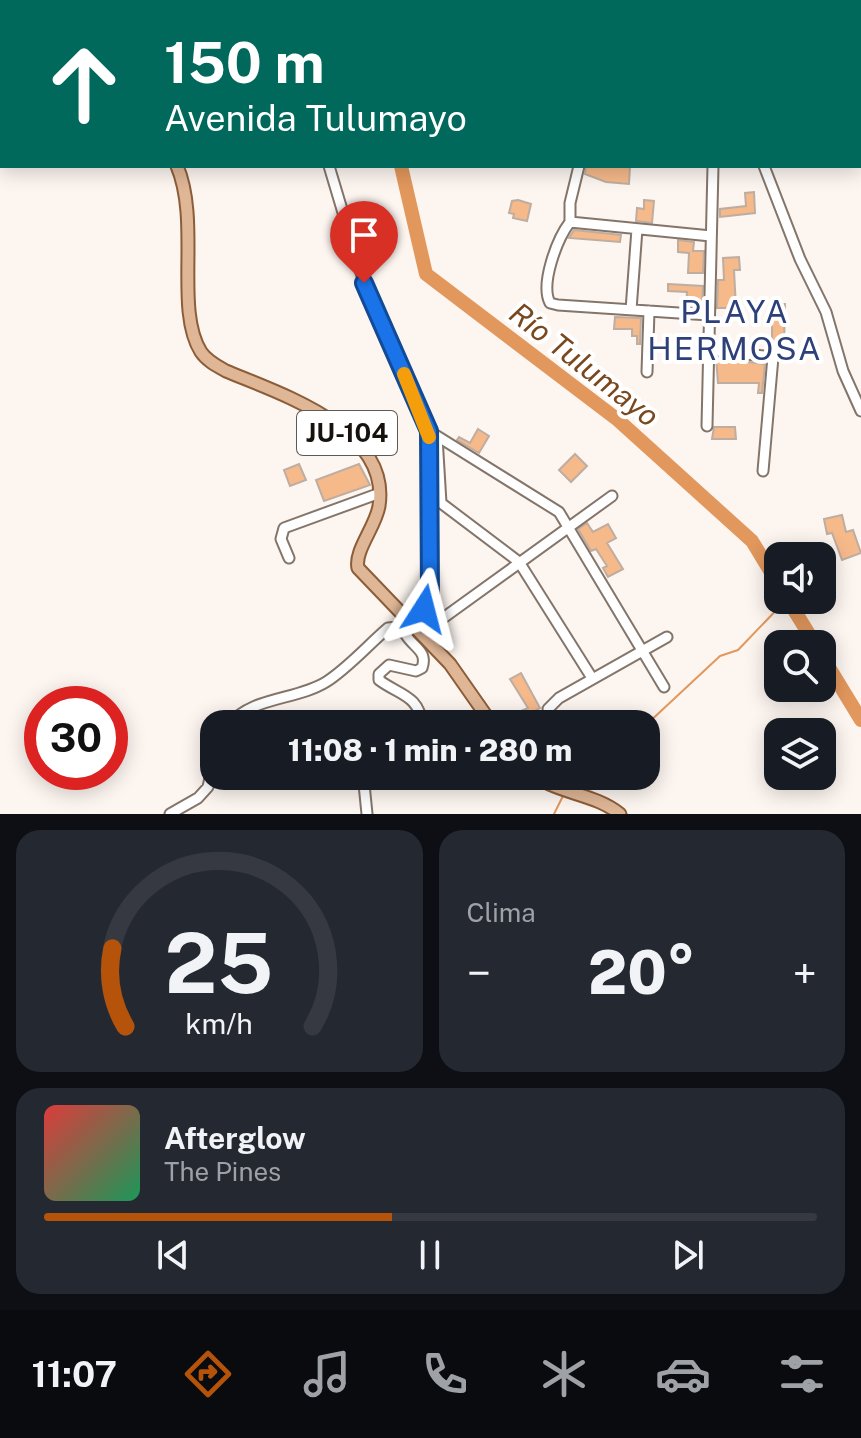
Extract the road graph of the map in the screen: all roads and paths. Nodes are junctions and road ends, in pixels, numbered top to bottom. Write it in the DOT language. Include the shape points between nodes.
graph roads {
  1 [pos="178,168"];
  2 [pos="330,168"];
  3 [pos="579,168"];
  4 [pos="713,168"];
  5 [pos="765,168"];
  6 [pos="570,222"];
  7 [pos="637,229"];
  8 [pos="711,236"];
  9 [pos="631,310"];
  10 [pos="649,311"];
  11 [pos="709,315"];
  12 [pos="709,350"];
  13 [pos="647,372"];
  14 [pos="861,411"];
  15 [pos="707,426"];
  16 [pos="433,434"];
  17 [pos="763,471"];
  18 [pos="380,493"];
  19 [pos="612,496"];
  20 [pos="567,525"];
  21 [pos="289,558"];
  22 [pos="519,562"];
  23 [pos="408,630"];
  24 [pos="421,634"];
  25 [pos="667,637"];
  26 [pos="641,651"];
  27 [pos="592,678"];
  28 [pos="664,687"];
  29 [pos="548,709"];
  30 [pos="249,710"];
  31 [pos="418,710"];
  32 [pos="482,710"];
  33 [pos="205,790"];
  34 [pos="365,790"];
  35 [pos="559,790"];
  36 [pos="170,814"];
  37 [pos="367,814"];
  38 [pos="620,814"];
  1 -- 18 [label="main road, JU-104" via="187,203 190,315 200,350 213,363 340,427 372,463"];
  2 -- 16 [label="street" via="364,283"];
  3 -- 6 [label="street"];
  4 -- 8 [label="street"];
  5 -- 14 [label="street"];
  6 -- 7 [label="street"];
  6 -- 9 [label="street" via="550,271 548,300"];
  7 -- 8 [label="street"];
  7 -- 9 [label="street"];
  8 -- 11 [label="street"];
  9 -- 10 [label="street"];
  10 -- 11 [label="street"];
  10 -- 13 [label="street"];
  11 -- 12 [label="street"];
  12 -- 15 [label="street"];
  12 -- 17 [label="street" via="773,357"];
  16 -- 20 [label="street" via="559,512"];
  16 -- 22 [label="street" via="439,499 446,510"];
  16 -- 23 [label="street" via="430,594"];
  18 -- 21 [label="street" via="284,528 281,539"];
  18 -- 23 [label="main road, JU-104" via="375,525 356,562"];
  19 -- 20 [label="street"];
  20 -- 22 [label="street"];
  20 -- 26 [label="street"];
  22 -- 24 [label="street"];
  22 -- 27 [label="street"];
  23 -- 24 [label="main road, JU-104"];
  23 -- 30 [label="street" via="388,628 328,680"];
  23 -- 31 [label="street" via="424,655 422,668 389,665 379,680 408,694"];
  24 -- 32 [label="main road, JU-104"];
  25 -- 26 [label="street"];
  26 -- 27 [label="street"];
  26 -- 28 [label="street"];
  27 -- 29 [label="street"];
  33 -- 36 [label="street"];
  34 -- 37 [label="street"];
  35 -- 38 [label="main road" via="598,801"];
}
